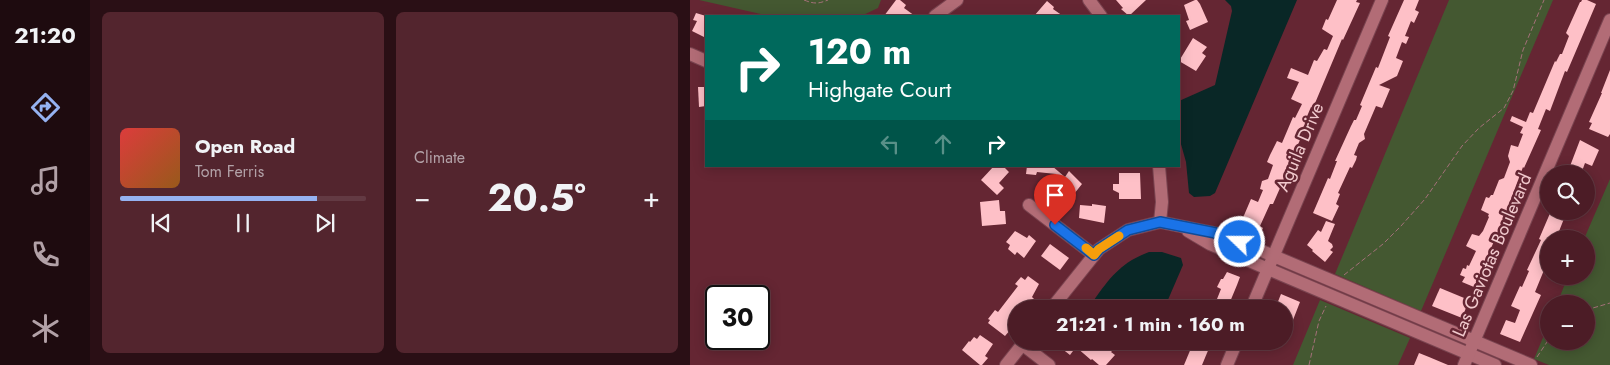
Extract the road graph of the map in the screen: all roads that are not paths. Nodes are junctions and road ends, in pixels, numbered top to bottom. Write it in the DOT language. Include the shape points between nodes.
graph roads {
  1 [pos="957,0"];
  2 [pos="1089,0"];
  3 [pos="1382,0"];
  4 [pos="936,15"];
  5 [pos="1100,15"];
  6 [pos="1610,20"];
  7 [pos="690,54"];
  8 [pos="705,61"];
  9 [pos="1159,167"];
  10 [pos="1030,205"];
  11 [pos="1160,222"];
  12 [pos="1177,225"];
  13 [pos="1094,255"];
  14 [pos="1273,257"];
  15 [pos="1268,269"];
  16 [pos="1058,300"];
  17 [pos="1255,300"];
  18 [pos="1474,341"];
  19 [pos="1018,350"];
  20 [pos="1032,350"];
  21 [pos="1233,350"];
  22 [pos="1466,360"];
  23 [pos="1534,362"];
  24 [pos="1006,365"];
  25 [pos="1049,365"];
  26 [pos="1227,365"];
  27 [pos="1495,365"];
  1 -- 4 [label="street"];
  2 -- 5 [label="street"];
  3 -- 14 [label="street, Aguila Drive"];
  6 -- 18 [label="street, Las Gaviotas Boulevard"];
  7 -- 8 [label="street"];
  9 -- 11 [label="street"];
  10 -- 13 [label="street"];
  11 -- 12 [label="street"];
  11 -- 13 [label="street" via="1128,230"];
  12 -- 14 [label="street" via="1216,233"];
  12 -- 15 [label="street" via="1210,244"];
  13 -- 16 [label="street"];
  14 -- 15 [label="street, Aguila Drive"];
  14 -- 18 [label="street"];
  15 -- 17 [label="street, Aguila Drive"];
  15 -- 22 [label="street"];
  18 -- 22 [label="street, Las Gaviotas Boulevard"];
  18 -- 23 [label="street"];
  19 -- 24 [label="street"];
  20 -- 25 [label="street"];
  21 -- 26 [label="street"];
  22 -- 27 [label="street"];
}
